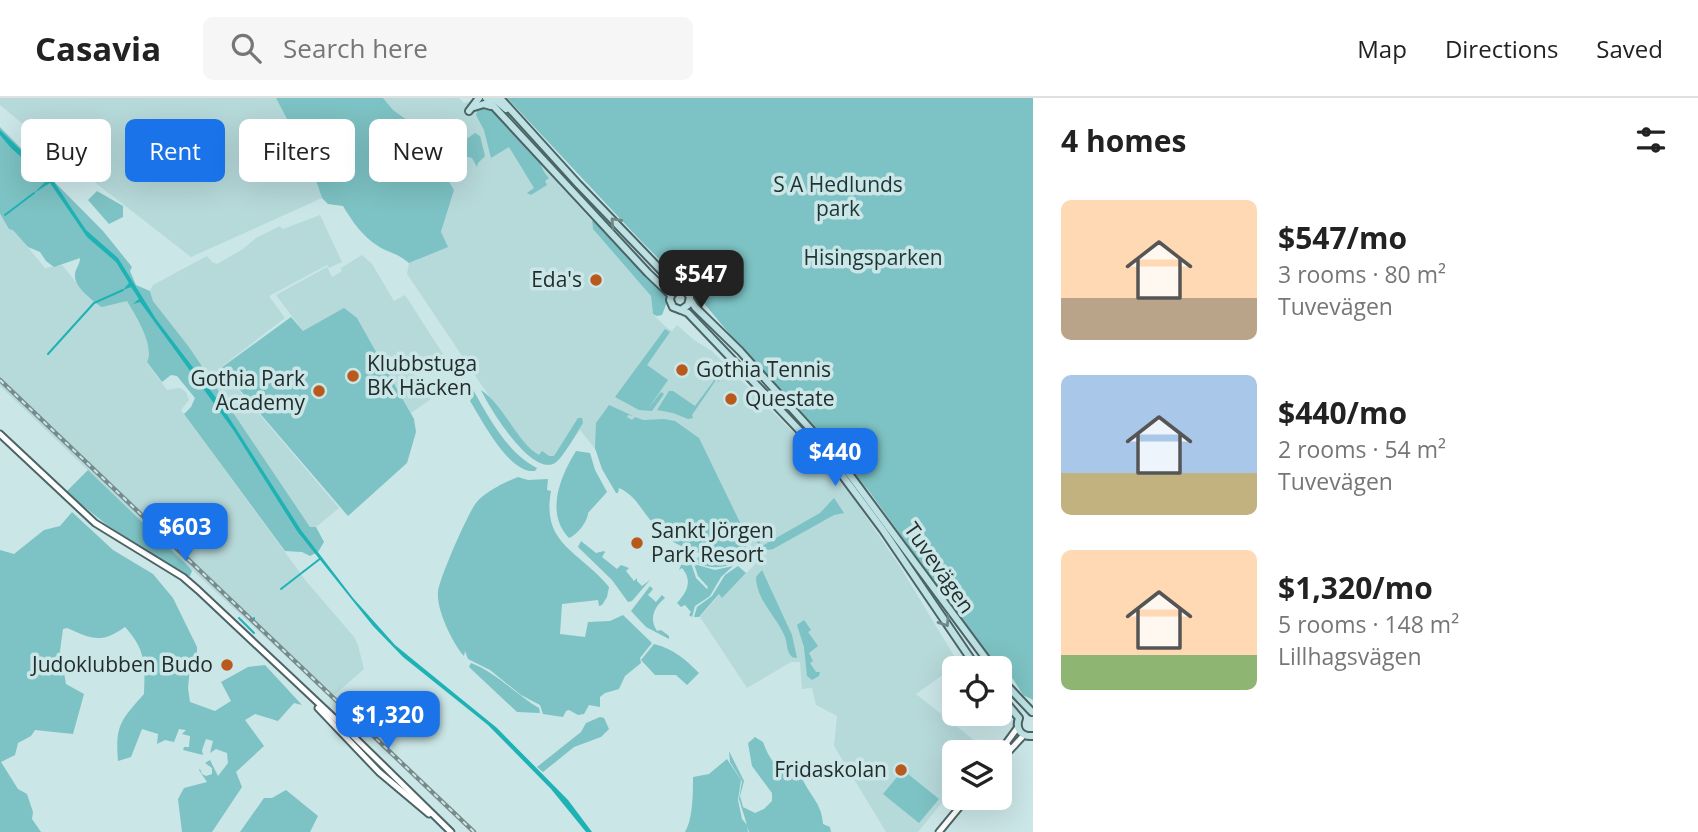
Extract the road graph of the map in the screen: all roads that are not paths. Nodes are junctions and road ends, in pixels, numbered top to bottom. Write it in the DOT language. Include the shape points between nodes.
graph roads {
  1 [pos="486,98"];
  2 [pos="493,98"];
  3 [pos="500,98"];
  4 [pos="475,103"];
  5 [pos="496,109"];
  6 [pos="511,110"];
  7 [pos="679,289"];
  8 [pos="671,295"];
  9 [pos="690,299"];
  10 [pos="681,310"];
  11 [pos="0,434"];
  12 [pos="969,656"];
  13 [pos="983,656"];
  14 [pos="1012,691"];
  15 [pos="1012,710"];
  16 [pos="1032,712"];
  17 [pos="1019,718"];
  18 [pos="1017,727"];
  19 [pos="1030,737"];
  20 [pos="1008,740"];
  21 [pos="1012,752"];
  22 [pos="957,810"];
  23 [pos="451,832"];
  24 [pos="939,832"];
  1 -- 5 [label="main road, Tuvevägen"];
  2 -- 6 [label="main road"];
  3 -- 6 [label="main road, Tuvevägen"];
  4 -- 5 [label="main road"];
  5 -- 8 [label="main road, Tuvevägen"];
  7 -- 6 [label="main road, Tuvevägen, one-way"];
  7 -- 8 [label="main road"];
  7 -- 9 [label="main road, Tuvevägen"];
  8 -- 10 [label="main road, Tuvevägen" via="672,305"];
  9 -- 10 [label="main road"];
  9 -- 13 [label="main road, Tuvevägen" via="852,476"];
  10 -- 12 [label="main road, Tuvevägen, one-way" via="842,475"];
  11 -- 23 [label="street" via="95,523 198,590"];
  14 -- 16 [label="main road"];
  15 -- 17 [label="main road"];
  16 -- 17 [label="main road"];
  17 -- 18 [label="main road"];
  18 -- 19 [label="main road"];
  18 -- 20 [label="street"];
  19 -- 21 [label="street"];
  22 -- 24 [label="street"];
}
